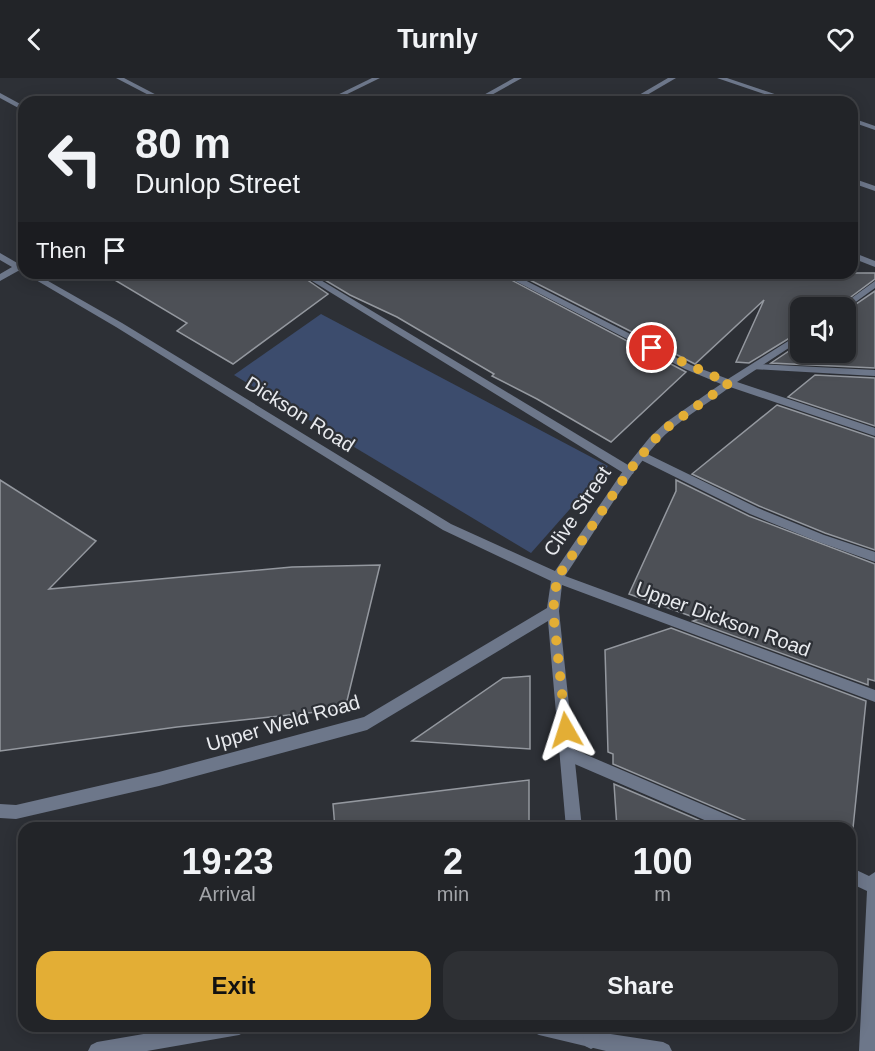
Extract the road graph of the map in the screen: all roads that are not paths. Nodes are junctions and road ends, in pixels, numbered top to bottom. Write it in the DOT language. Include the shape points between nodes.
graph roads {
  1 [pos="119,78"];
  2 [pos="378,78"];
  3 [pos="519,78"];
  4 [pos="673,78"];
  5 [pos="720,78"];
  6 [pos="0,95"];
  7 [pos="155,96"];
  8 [pos="339,96"];
  9 [pos="485,96"];
  10 [pos="639,96"];
  11 [pos="776,96"];
  12 [pos="18,106"];
  13 [pos="858,122"];
  14 [pos="875,128"];
  15 [pos="858,182"];
  16 [pos="875,189"];
  17 [pos="0,256"];
  18 [pos="858,257"];
  19 [pos="875,264"];
  20 [pos="18,266"];
  21 [pos="18,271"];
  22 [pos="0,278"];
  23 [pos="40,279"];
  24 [pos="313,279"];
  25 [pos="516,279"];
  26 [pos="875,285"];
  27 [pos="856,298"];
  28 [pos="790,343"];
  29 [pos="755,367"];
  30 [pos="875,373"];
  31 [pos="729,383"];
  32 [pos="875,432"];
  33 [pos="641,455"];
  34 [pos="629,471"];
  35 [pos="875,556"];
  36 [pos="557,578"];
  37 [pos="553,611"];
  38 [pos="875,696"];
  39 [pos="568,754"];
  40 [pos="0,811"];
  41 [pos="574,822"];
  42 [pos="727,822"];
  43 [pos="856,877"];
  44 [pos="875,883"];
  45 [pos="205,1032"];
  46 [pos="591,1033"];
  47 [pos="97,1051"];
  48 [pos="663,1051"];
  49 [pos="868,1051"];
  1 -- 7 [label="street"];
  2 -- 8 [label="street"];
  3 -- 9 [label="street"];
  4 -- 10 [label="street"];
  5 -- 11 [label="street"];
  6 -- 12 [label="street"];
  13 -- 14 [label="street"];
  15 -- 16 [label="street"];
  17 -- 20 [label="street, Dickson Road"];
  18 -- 19 [label="street"];
  21 -- 22 [label="street"];
  23 -- 36 [label="street, Dickson Road" via="447,527"];
  24 -- 34 [label="street"];
  25 -- 31 [label="street" via="688,367"];
  26 -- 27 [label="street"];
  28 -- 29 [label="street, Clive Street"];
  29 -- 30 [label="street"];
  29 -- 31 [label="street, Clive Street"];
  31 -- 32 [label="street"];
  31 -- 33 [label="street, Clive Street" via="669,426"];
  33 -- 34 [label="street, Clive Street"];
  33 -- 35 [label="street" via="754,511"];
  34 -- 36 [label="street, Clive Street"];
  36 -- 37 [label="street, Clive Street"];
  36 -- 38 [label="street, Upper Dickson Road"];
  37 -- 39 [label="street, Clive Street"];
  37 -- 40 [label="street, Upper Weld Road" via="367,723 159,779 16,812"];
  39 -- 41 [label="street, Clive Street"];
  39 -- 42 [label="street"];
  43 -- 44 [label="street"];
  44 -- 49 [label="street"];
  45 -- 47 [label="street"];
  46 -- 48 [label="street"];
}
